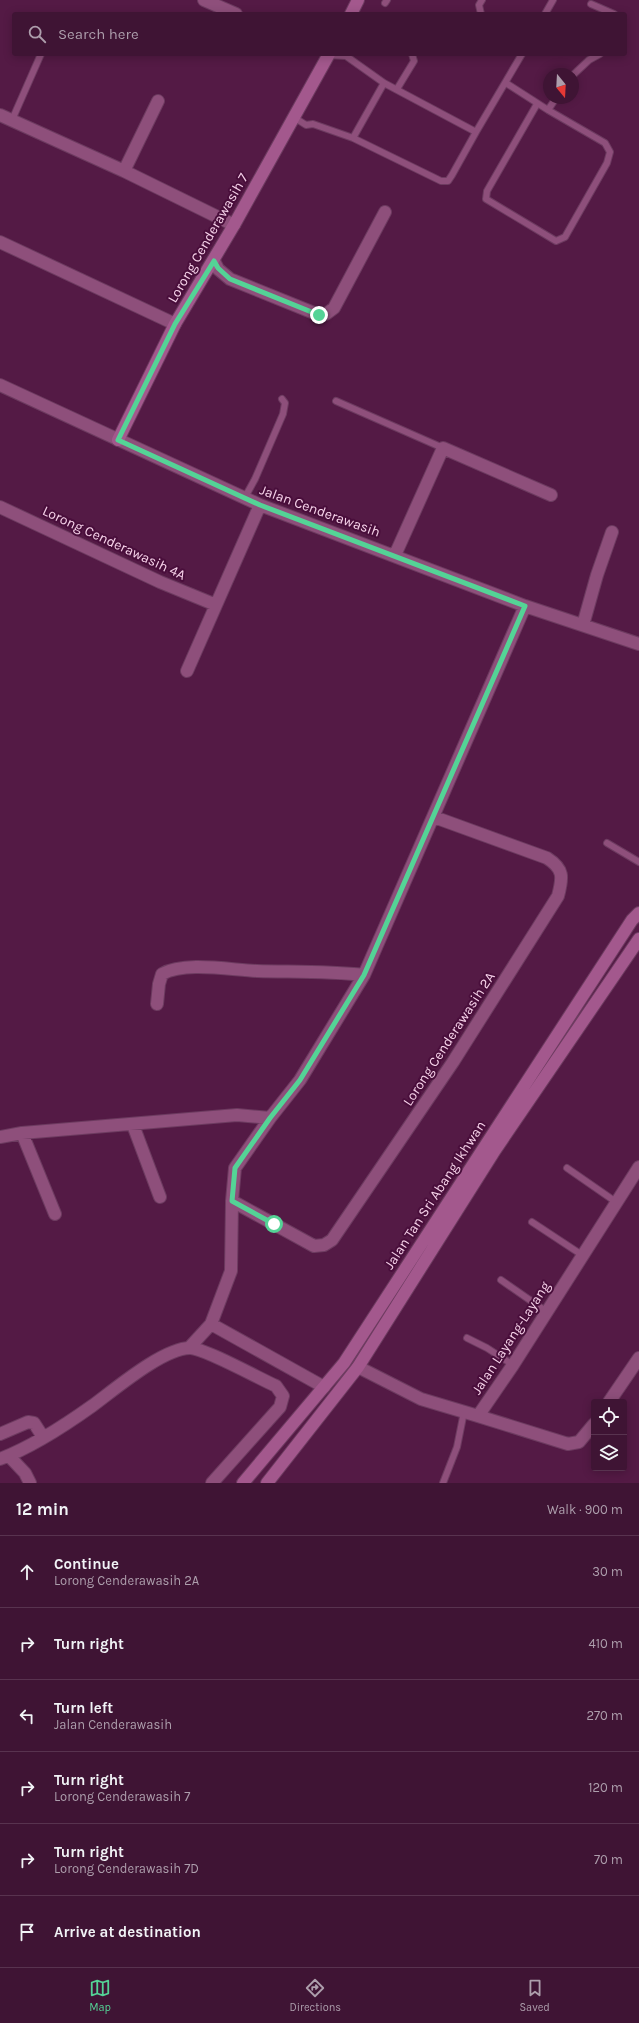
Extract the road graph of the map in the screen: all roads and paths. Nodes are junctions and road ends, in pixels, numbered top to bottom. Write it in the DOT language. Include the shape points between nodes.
graph roads {
  1 [pos="204,0"];
  2 [pos="358,0"];
  3 [pos="482,0"];
  4 [pos="553,0"];
  5 [pos="591,4"];
  6 [pos="231,12"];
  7 [pos="352,12"];
  8 [pos="481,12"];
  9 [pos="546,12"];
  10 [pos="609,12"];
  11 [pos="40,56"];
  12 [pos="327,56"];
  13 [pos="346,56"];
  14 [pos="413,56"];
  15 [pos="521,56"];
  16 [pos="596,56"];
  17 [pos="579,69"];
  18 [pos="384,83"];
  19 [pos="506,83"];
  20 [pos="397,89"];
  21 [pos="158,101"];
  22 [pos="537,104"];
  23 [pos="552,104"];
  24 [pos="548,110"];
  25 [pos="0,115"];
  26 [pos="295,118"];
  27 [pos="12,120"];
  28 [pos="476,132"];
  29 [pos="353,138"];
  30 [pos="124,171"];
  31 [pos="385,212"];
  32 [pos="234,225"];
  33 [pos="0,242"];
  34 [pos="214,261"];
  35 [pos="175,324"];
  36 [pos="0,385"];
  37 [pos="282,399"];
  38 [pos="336,401"];
  39 [pos="118,440"];
  40 [pos="443,448"];
  41 [pos="551,495"];
  42 [pos="244,499"];
  43 [pos="260,505"];
  44 [pos="0,507"];
  45 [pos="612,532"];
  46 [pos="395,555"];
  47 [pos="216,606"];
  48 [pos="525,606"];
  49 [pos="583,625"];
  50 [pos="639,644"];
  51 [pos="187,671"];
  52 [pos="434,817"];
  53 [pos="606,843"];
  54 [pos="639,862"];
  55 [pos="639,913"];
  56 [pos="639,939"];
  57 [pos="364,975"];
  58 [pos="157,1004"];
  59 [pos="270,1118"];
  60 [pos="133,1125"];
  61 [pos="22,1133"];
  62 [pos="0,1137"];
  63 [pos="639,1167"];
  64 [pos="567,1168"];
  65 [pos="160,1197"];
  66 [pos="232,1201"];
  67 [pos="616,1202"];
  68 [pos="55,1214"];
  69 [pos="532,1222"];
  70 [pos="582,1255"];
  71 [pos="501,1280"];
  72 [pos="546,1312"];
  73 [pos="211,1324"];
  74 [pos="467,1338"];
  75 [pos="190,1348"];
  76 [pos="639,1358"];
  77 [pos="513,1365"];
  78 [pos="358,1367"];
  79 [pos="324,1387"];
  80 [pos="611,1399"];
  81 [pos="464,1412"];
  82 [pos="478,1416"];
  83 [pos="591,1428"];
  84 [pos="0,1434"];
  85 [pos="43,1437"];
  86 [pos="5,1458"];
  87 [pos="30,1483"];
  88 [pos="212,1483"];
  89 [pos="243,1483"];
  90 [pos="267,1483"];
  91 [pos="443,1483"];
  1 -- 6 [label="street"];
  2 -- 7 [label="street"];
  3 -- 8 [label="lane" via="479,5"];
  4 -- 9 [label="lane"];
  5 -- 10 [label="lane"];
  11 -- 27 [label="lane"];
  12 -- 26 [label="street, Lorong Cenderawasih 7"];
  13 -- 18 [label="lane"];
  14 -- 20 [label="lane" via="414,61"];
  15 -- 19 [label="lane"];
  16 -- 17 [label="lane"];
  18 -- 20 [label="lane"];
  18 -- 29 [label="lane"];
  19 -- 22 [label="lane"];
  19 -- 28 [label="lane"];
  20 -- 28 [label="lane"];
  21 -- 30 [label="street"];
  22 -- 24 [label="lane"];
  22 -- 24 [label="lane" via="487,191 486,199 556,241 565,237 607,164 610,152 605,143"];
  23 -- 24 [label="lane"];
  25 -- 27 [label="street"];
  26 -- 29 [label="lane" via="306,125 313,124"];
  26 -- 32 [label="street, Lorong Cenderawasih 7"];
  27 -- 30 [label="street"];
  28 -- 29 [label="lane" via="448,181 441,181"];
  30 -- 32 [label="street"];
  31 -- 34 [label="street" via="334,308 326,314 319,315 230,279"];
  32 -- 34 [label="street, Lorong Cenderawasih 7"];
  33 -- 35 [label="street"];
  34 -- 35 [label="street, Lorong Cenderawasih 7"];
  35 -- 39 [label="street, Lorong Cenderawasih 7"];
  36 -- 39 [label="street, Jalan Cenderawasih"];
  37 -- 42 [label="lane" via="285,403 283,414 256,478"];
  38 -- 40 [label="lane"];
  39 -- 42 [label="street, Jalan Cenderawasih"];
  40 -- 41 [label="street"];
  40 -- 46 [label="street"];
  42 -- 43 [label="street, Jalan Cenderawasih"];
  43 -- 46 [label="street, Jalan Cenderawasih"];
  43 -- 47 [label="street"];
  44 -- 47 [label="street, Lorong Cenderawasih 4A"];
  45 -- 49 [label="street"];
  46 -- 48 [label="street, Jalan Cenderawasih"];
  47 -- 51 [label="street"];
  48 -- 49 [label="street, Jalan Cenderawasih"];
  48 -- 52 [label="street"];
  49 -- 50 [label="street, Jalan Cenderawasih"];
  52 -- 57 [label="street"];
  52 -- 66 [label="street, Lorong Cenderawasih 2A" via="547,858 557,864 561,871 562,883 558,896 453,1062 332,1240 324,1245 314,1246"];
  53 -- 54 [label="lane"];
  55 -- 79 [label="street, Jalan Tan Sri Abang Ikhwan" via="632,920 348,1356"];
  56 -- 78 [label="street, Jalan Tan Sri Abang Ikhwan" via="495,1150"];
  57 -- 58 [label="street" via="323,971 171,969 162,974"];
  57 -- 59 [label="street" via="300,1080"];
  59 -- 60 [label="street" via="237,1115"];
  59 -- 66 [label="street" via="235,1168"];
  60 -- 61 [label="street"];
  60 -- 65 [label="street"];
  61 -- 62 [label="street"];
  61 -- 68 [label="street"];
  63 -- 67 [label="street, Jalan Layang-Layang"];
  64 -- 67 [label="lane"];
  66 -- 73 [label="street" via="231,1271"];
  67 -- 70 [label="street, Jalan Layang-Layang"];
  69 -- 70 [label="lane"];
  70 -- 72 [label="street, Jalan Layang-Layang"];
  71 -- 72 [label="lane"];
  72 -- 77 [label="street, Jalan Layang-Layang"];
  73 -- 75 [label="street"];
  73 -- 79 [label="street"];
  74 -- 77 [label="lane"];
  75 -- 85 [label="street" via="169,1353"];
  75 -- 88 [label="street" via="276,1386 283,1396 280,1407"];
  76 -- 80 [label="street"];
  77 -- 82 [label="street, Jalan Layang-Layang"];
  78 -- 81 [label="street, Jalan Layang-Layang" via="421,1399"];
  78 -- 90 [label="street, Jalan Tan Sri Abang Ikhwan"];
  79 -- 89 [label="street, Jalan Tan Sri Abang Ikhwan"];
  81 -- 82 [label="street, Jalan Layang-Layang"];
  81 -- 91 [label="lane" via="456,1447"];
  82 -- 83 [label="street" via="568,1444 579,1442"];
  84 -- 85 [label="street" via="28,1422 34,1423"];
  85 -- 86 [label="street"];
  86 -- 87 [label="street" via="25,1472"];
}
